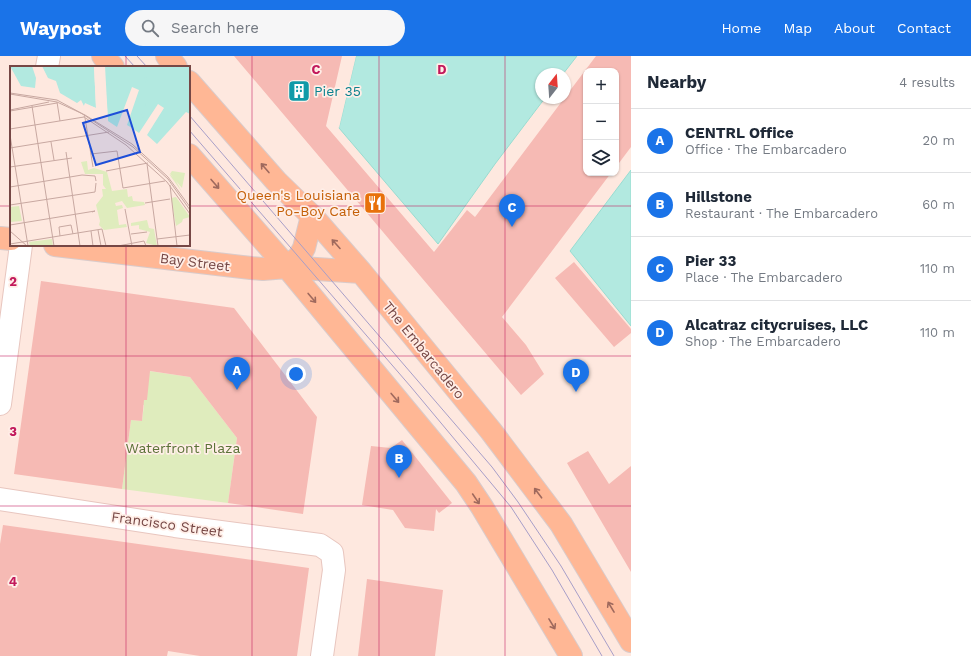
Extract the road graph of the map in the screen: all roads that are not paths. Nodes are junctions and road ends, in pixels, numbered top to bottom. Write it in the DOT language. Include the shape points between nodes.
graph roads {
  1 [pos="49,56"];
  2 [pos="103,56"];
  3 [pos="166,56"];
  4 [pos="47,66"];
  5 [pos="112,66"];
  6 [pos="175,66"];
  7 [pos="190,83"];
  8 [pos="190,156"];
  9 [pos="312,216"];
  10 [pos="0,238"];
  11 [pos="10,240"];
  12 [pos="21,246"];
  13 [pos="64,246"];
  14 [pos="287,267"];
  15 [pos="361,272"];
  16 [pos="0,404"];
  17 [pos="0,499"];
  18 [pos="631,641"];
  19 [pos="322,656"];
  20 [pos="571,656"];
  1 -- 4 [label="street"];
  2 -- 5 [label="main road"];
  3 -- 6 [label="main road"];
  9 -- 7 [label="main road, The Embarcadero, one-way" via="276,181"];
  8 -- 14 [label="main road, one-way"];
  9 -- 14 [label="main road" via="304,248 299,257"];
  15 -- 9 [label="main road, The Embarcadero, one-way"];
  10 -- 11 [label="main road"];
  12 -- 16 [label="street"];
  13 -- 14 [label="main road, Bay Street" via="251,268"];
  14 -- 15 [label="main road, Bay Street"];
  14 -- 20 [label="main road, one-way" via="466,483"];
  18 -- 15 [label="main road, The Embarcadero, one-way" via="562,524 491,431"];
  17 -- 19 [label="street, Francisco Street" via="320,545 332,553 334,570"];
}
